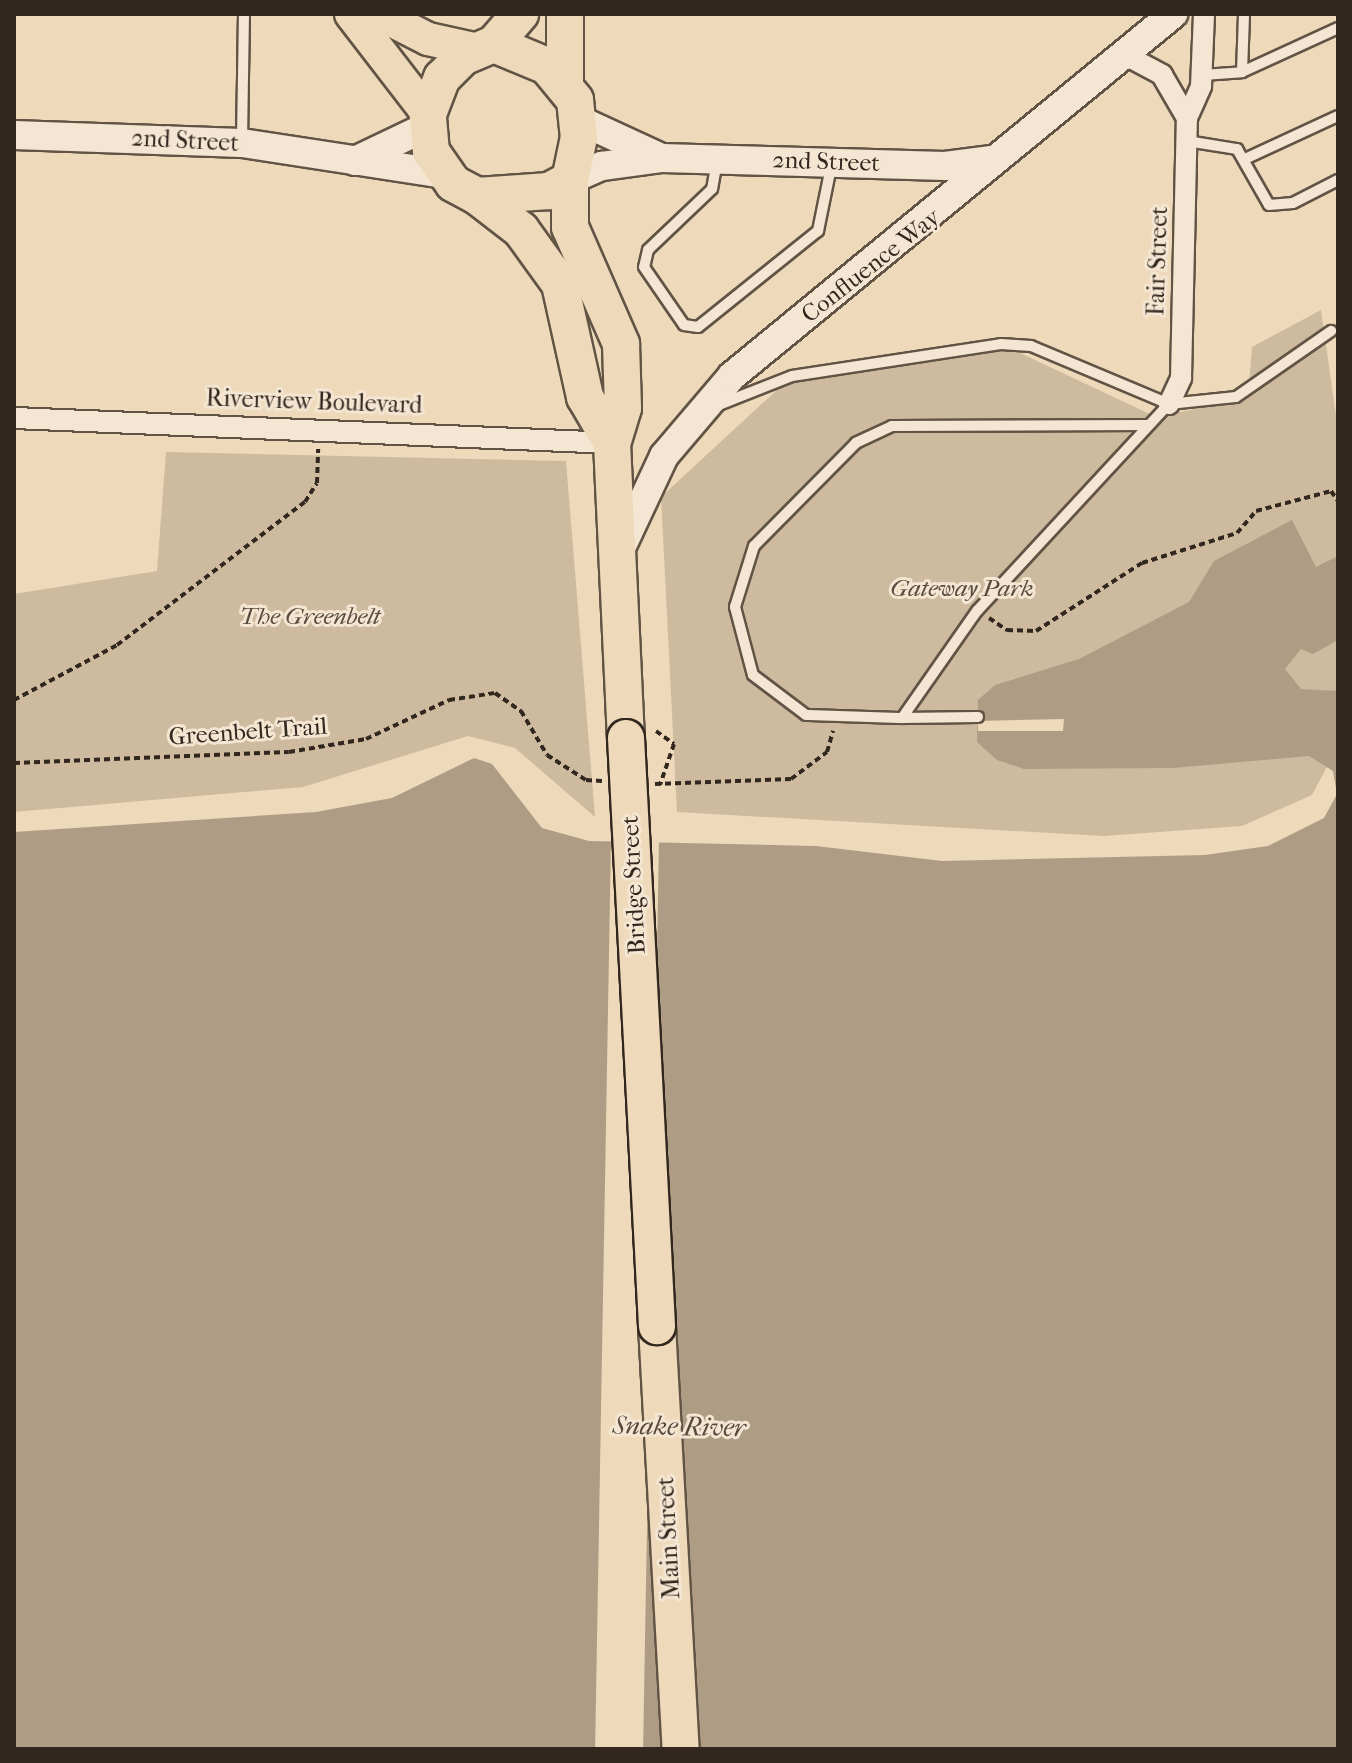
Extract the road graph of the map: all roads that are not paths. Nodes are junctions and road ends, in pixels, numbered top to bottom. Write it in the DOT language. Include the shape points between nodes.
graph roads {
  1 [pos="244,14"];
  2 [pos="351,14"];
  3 [pos="379,14"];
  4 [pos="520,14"];
  5 [pos="565,14"];
  6 [pos="1173,14"];
  7 [pos="1204,14"];
  8 [pos="1244,14"];
  9 [pos="1338,28"];
  10 [pos="486,47"];
  11 [pos="1127,56"];
  12 [pos="1242,72"];
  13 [pos="1203,75"];
  14 [pos="565,81"];
  15 [pos="1338,116"];
  16 [pos="1187,118"];
  17 [pos="427,120"];
  18 [pos="579,120"];
  19 [pos="14,135"];
  20 [pos="1187,141"];
  21 [pos="242,143"];
  22 [pos="662,158"];
  23 [pos="1247,158"];
  24 [pos="718,159"];
  25 [pos="990,160"];
  26 [pos="355,161"];
  27 [pos="831,162"];
  28 [pos="444,174"];
  29 [pos="570,180"];
  30 [pos="1338,180"];
  31 [pos="477,196"];
  32 [pos="1331,331"];
  33 [pos="1169,404"];
  34 [pos="698,414"];
  35 [pos="14,418"];
  36 [pos="1147,425"];
  37 [pos="612,443"];
  38 [pos="617,558"];
  39 [pos="978,717"];
  40 [pos="902,718"];
  41 [pos="657,1326"];
  42 [pos="681,1749"];
  1 -- 21 [label="lane"];
  2 -- 17 [label="main road"];
  3 -- 10 [label="main road" via="428,39"];
  4 -- 10 [label="highway"];
  5 -- 14 [label="highway"];
  6 -- 11 [label="street, Confluence Way"];
  7 -- 13 [label="street, Fair Street"];
  8 -- 12 [label="lane"];
  9 -- 12 [label="lane"];
  10 -- 14 [label="highway" via="529,55"];
  10 -- 17 [label="highway" via="442,78"];
  11 -- 16 [label="street" via="1162,75"];
  11 -- 25 [label="street, Confluence Way"];
  12 -- 13 [label="lane"];
  13 -- 16 [label="street, Fair Street"];
  14 -- 18 [label="highway"];
  15 -- 23 [label="lane"];
  16 -- 20 [label="street, Fair Street"];
  17 -- 26 [label="street"];
  17 -- 28 [label="highway"];
  18 -- 22 [label="street, 2nd Street"];
  18 -- 29 [label="highway"];
  19 -- 21 [label="street, 2nd Street"];
  20 -- 23 [label="lane" via="1223,144"];
  20 -- 33 [label="street, Fair Street" via="1181,378"];
  21 -- 26 [label="street, 2nd Street"];
  22 -- 24 [label="street, 2nd Street"];
  22 -- 29 [label="street, 2nd Street" via="602,166"];
  23 -- 30 [label="lane" via="1255,188 1269,205 1293,203"];
  24 -- 27 [label="street, 2nd Street"];
  24 -- 27 [label="lane" via="712,189 648,250 644,267 684,325 698,327 818,231"];
  25 -- 27 [label="street, 2nd Street"];
  25 -- 34 [label="street, Confluence Way" via="953,202 732,376"];
  26 -- 28 [label="street, 2nd Street"];
  28 -- 31 [label="highway"];
  29 -- 31 [label="highway" via="517,198"];
  29 -- 37 [label="highway, Bridge Street" via="570,227 621,344 623,408"];
  31 -- 37 [label="highway, Bridge Street" via="521,230 560,284 585,397"];
  32 -- 33 [label="lane" via="1245,394"];
  33 -- 34 [label="lane" via="1031,346 1001,344 792,376"];
  33 -- 36 [label="lane"];
  34 -- 38 [label="street, Confluence Way" via="664,456"];
  35 -- 37 [label="street, Riverview Boulevard" via="319,426"];
  36 -- 40 [label="lane" via="977,611"];
  36 -- 40 [label="lane" via="892,426 856,443 820,474 754,546 735,607 753,675 806,715 837,720"];
  37 -- 38 [label="highway, Bridge Street"];
  38 -- 41 [label="highway, Bridge Street, bridge" via="638,734"];
  39 -- 40 [label="lane"];
  41 -- 42 [label="highway, Main Street"];
}
